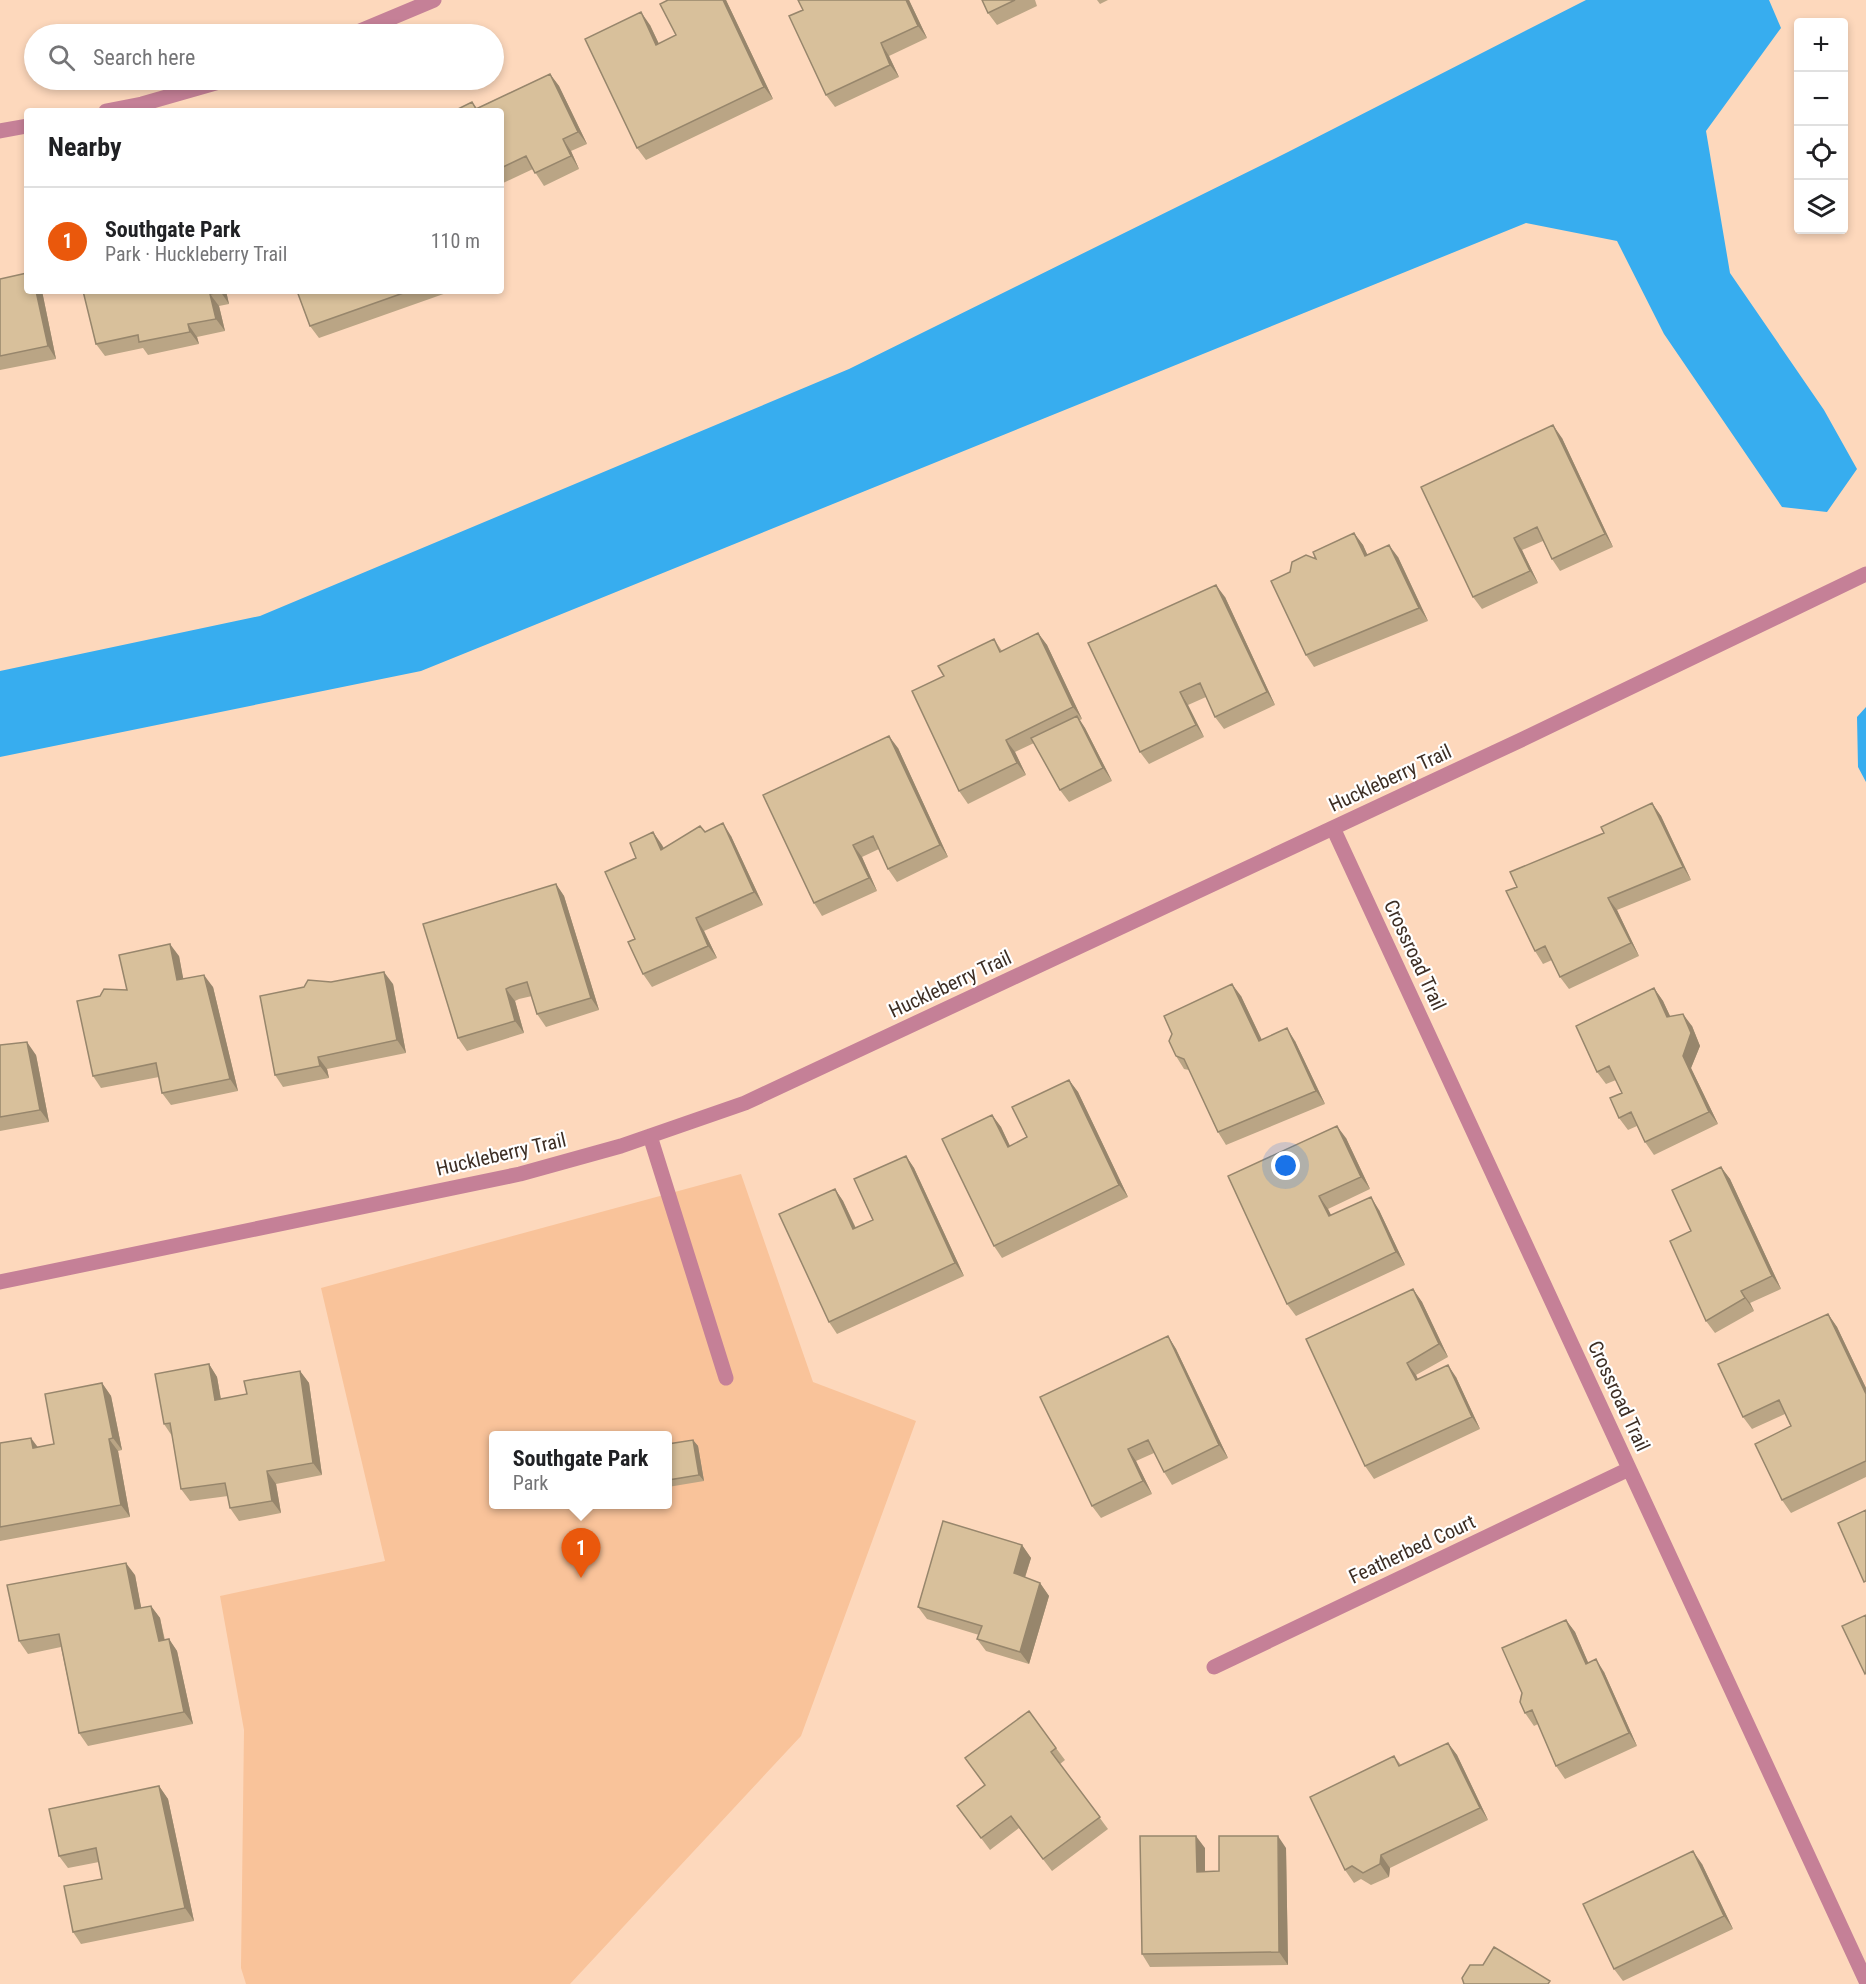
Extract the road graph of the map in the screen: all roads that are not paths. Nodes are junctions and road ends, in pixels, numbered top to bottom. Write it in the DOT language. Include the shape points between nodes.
graph roads {
  1 [pos="434,0"];
  2 [pos="377,24"];
  3 [pos="191,90"];
  4 [pos="121,108"];
  5 [pos="24,126"];
  6 [pos="0,130"];
  7 [pos="1866,574"];
  8 [pos="1333,828"];
  9 [pos="650,1136"];
  10 [pos="0,1282"];
  11 [pos="726,1378"];
  12 [pos="1629,1469"];
  13 [pos="1214,1667"];
  14 [pos="1866,1981"];
  1 -- 2 [label="street"];
  3 -- 4 [label="street"];
  5 -- 6 [label="street"];
  7 -- 8 [label="street, Huckleberry Trail"];
  8 -- 9 [label="street, Huckleberry Trail" via="744,1103"];
  8 -- 12 [label="street, Crossroad Trail"];
  9 -- 10 [label="street, Huckleberry Trail" via="520,1174"];
  9 -- 11 [label="street"];
  12 -- 13 [label="street, Featherbed Court"];
  12 -- 14 [label="street, Crossroad Trail"];
}
